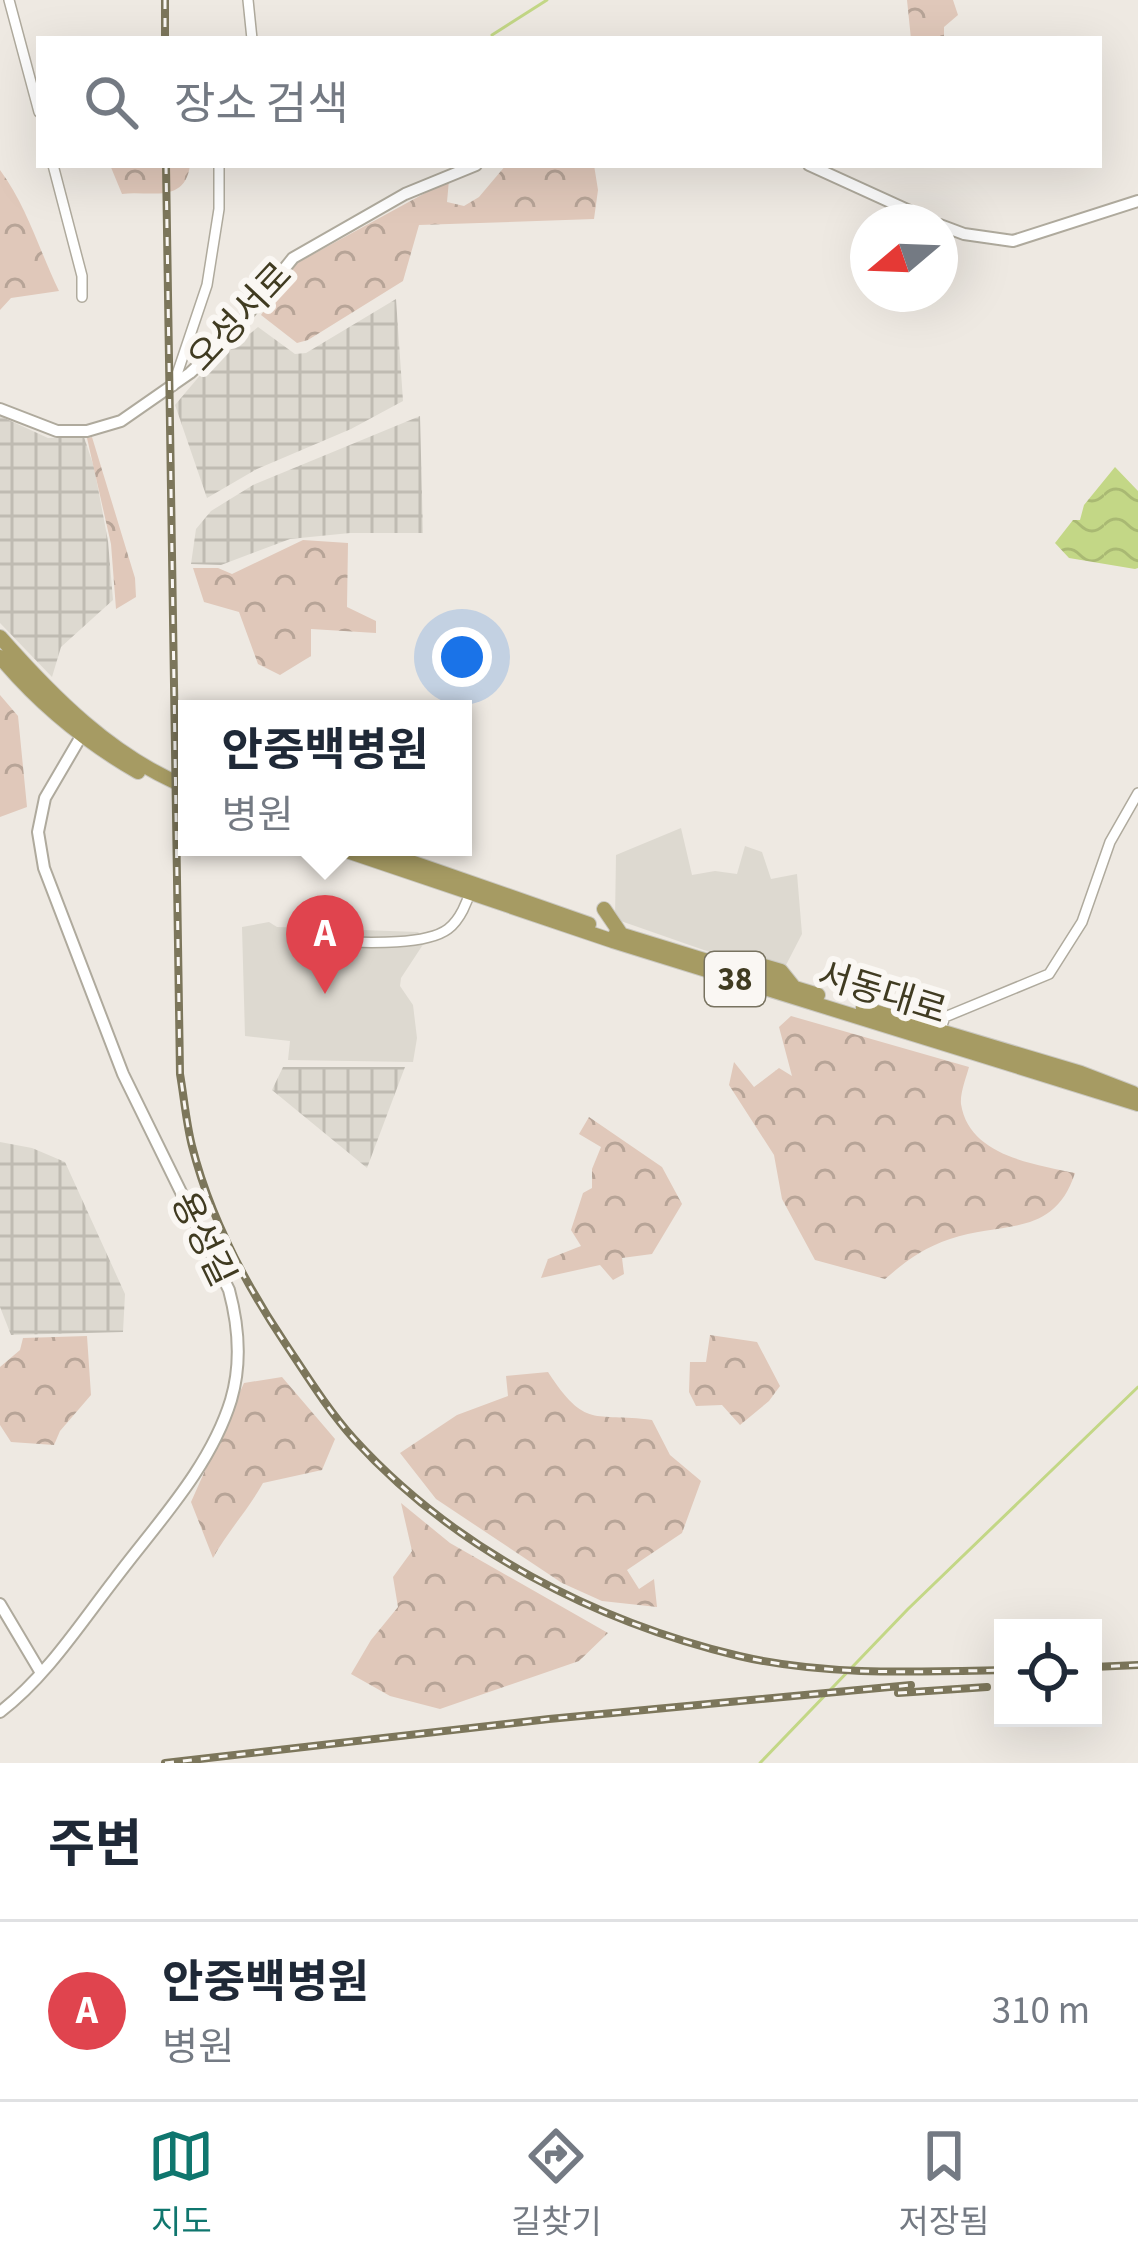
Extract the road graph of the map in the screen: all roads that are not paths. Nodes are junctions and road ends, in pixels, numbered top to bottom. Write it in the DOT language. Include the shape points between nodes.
graph roads {
  1 [pos="9,0"];
  2 [pos="248,0"];
  3 [pos="252,36"];
  4 [pos="36,101"];
  5 [pos="54,168"];
  6 [pos="219,168"];
  7 [pos="469,168"];
  8 [pos="815,168"];
  9 [pos="1138,201"];
  10 [pos="893,204"];
  11 [pos="958,232"];
  12 [pos="82,298"];
  13 [pos="173,386"];
  14 [pos="0,409"];
  15 [pos="0,637"];
  16 [pos="0,657"];
  17 [pos="84,731"];
  18 [pos="178,782"];
  19 [pos="178,791"];
  20 [pos="1138,793"];
  21 [pos="364,856"];
  22 [pos="390,856"];
  23 [pos="471,889"];
  24 [pos="604,910"];
  25 [pos="621,934"];
  26 [pos="296,941"];
  27 [pos="938,1036"];
  28 [pos="1138,1100"];
  29 [pos="0,1604"];
  30 [pos="41,1673"];
  31 [pos="0,1712"];
  1 -- 4 [label="street"];
  2 -- 3 [label="street"];
  5 -- 12 [label="street"];
  6 -- 13 [label="street" via="207,284"];
  7 -- 13 [label="street, 오성서로" via="293,258 231,335"];
  8 -- 10 [label="street"];
  9 -- 11 [label="street" via="1013,241"];
  13 -- 14 [label="street, 오성서로" via="122,421 87,431 57,431"];
  15 -- 17 [label="main road"];
  16 -- 17 [label="main road" via="52,714"];
  17 -- 18 [label="main road"];
  17 -- 19 [label="main road"];
  17 -- 30 [label="street, 용성길" via="45,798 38,832 44,868 123,1073 229,1290 238,1343 232,1396 210,1450"];
  20 -- 27 [label="street" via="1110,842 1082,922 1049,974 945,1017"];
  21 -- 23 [label="main road, 서동대로 / 38"];
  22 -- 23 [label="main road, 서동대로 / 38"];
  23 -- 25 [label="main road, 서동대로 / 38"];
  23 -- 26 [label="street" via="448,930 414,940"];
  23 -- 27 [label="main road, 서동대로 / 38"];
  24 -- 25 [label="main road"];
  25 -- 27 [label="main road, 서동대로 / 38"];
  27 -- 28 [label="main road, 서동대로 / 38"];
  29 -- 30 [label="street"];
  30 -- 31 [label="street, 용성길"];
}
